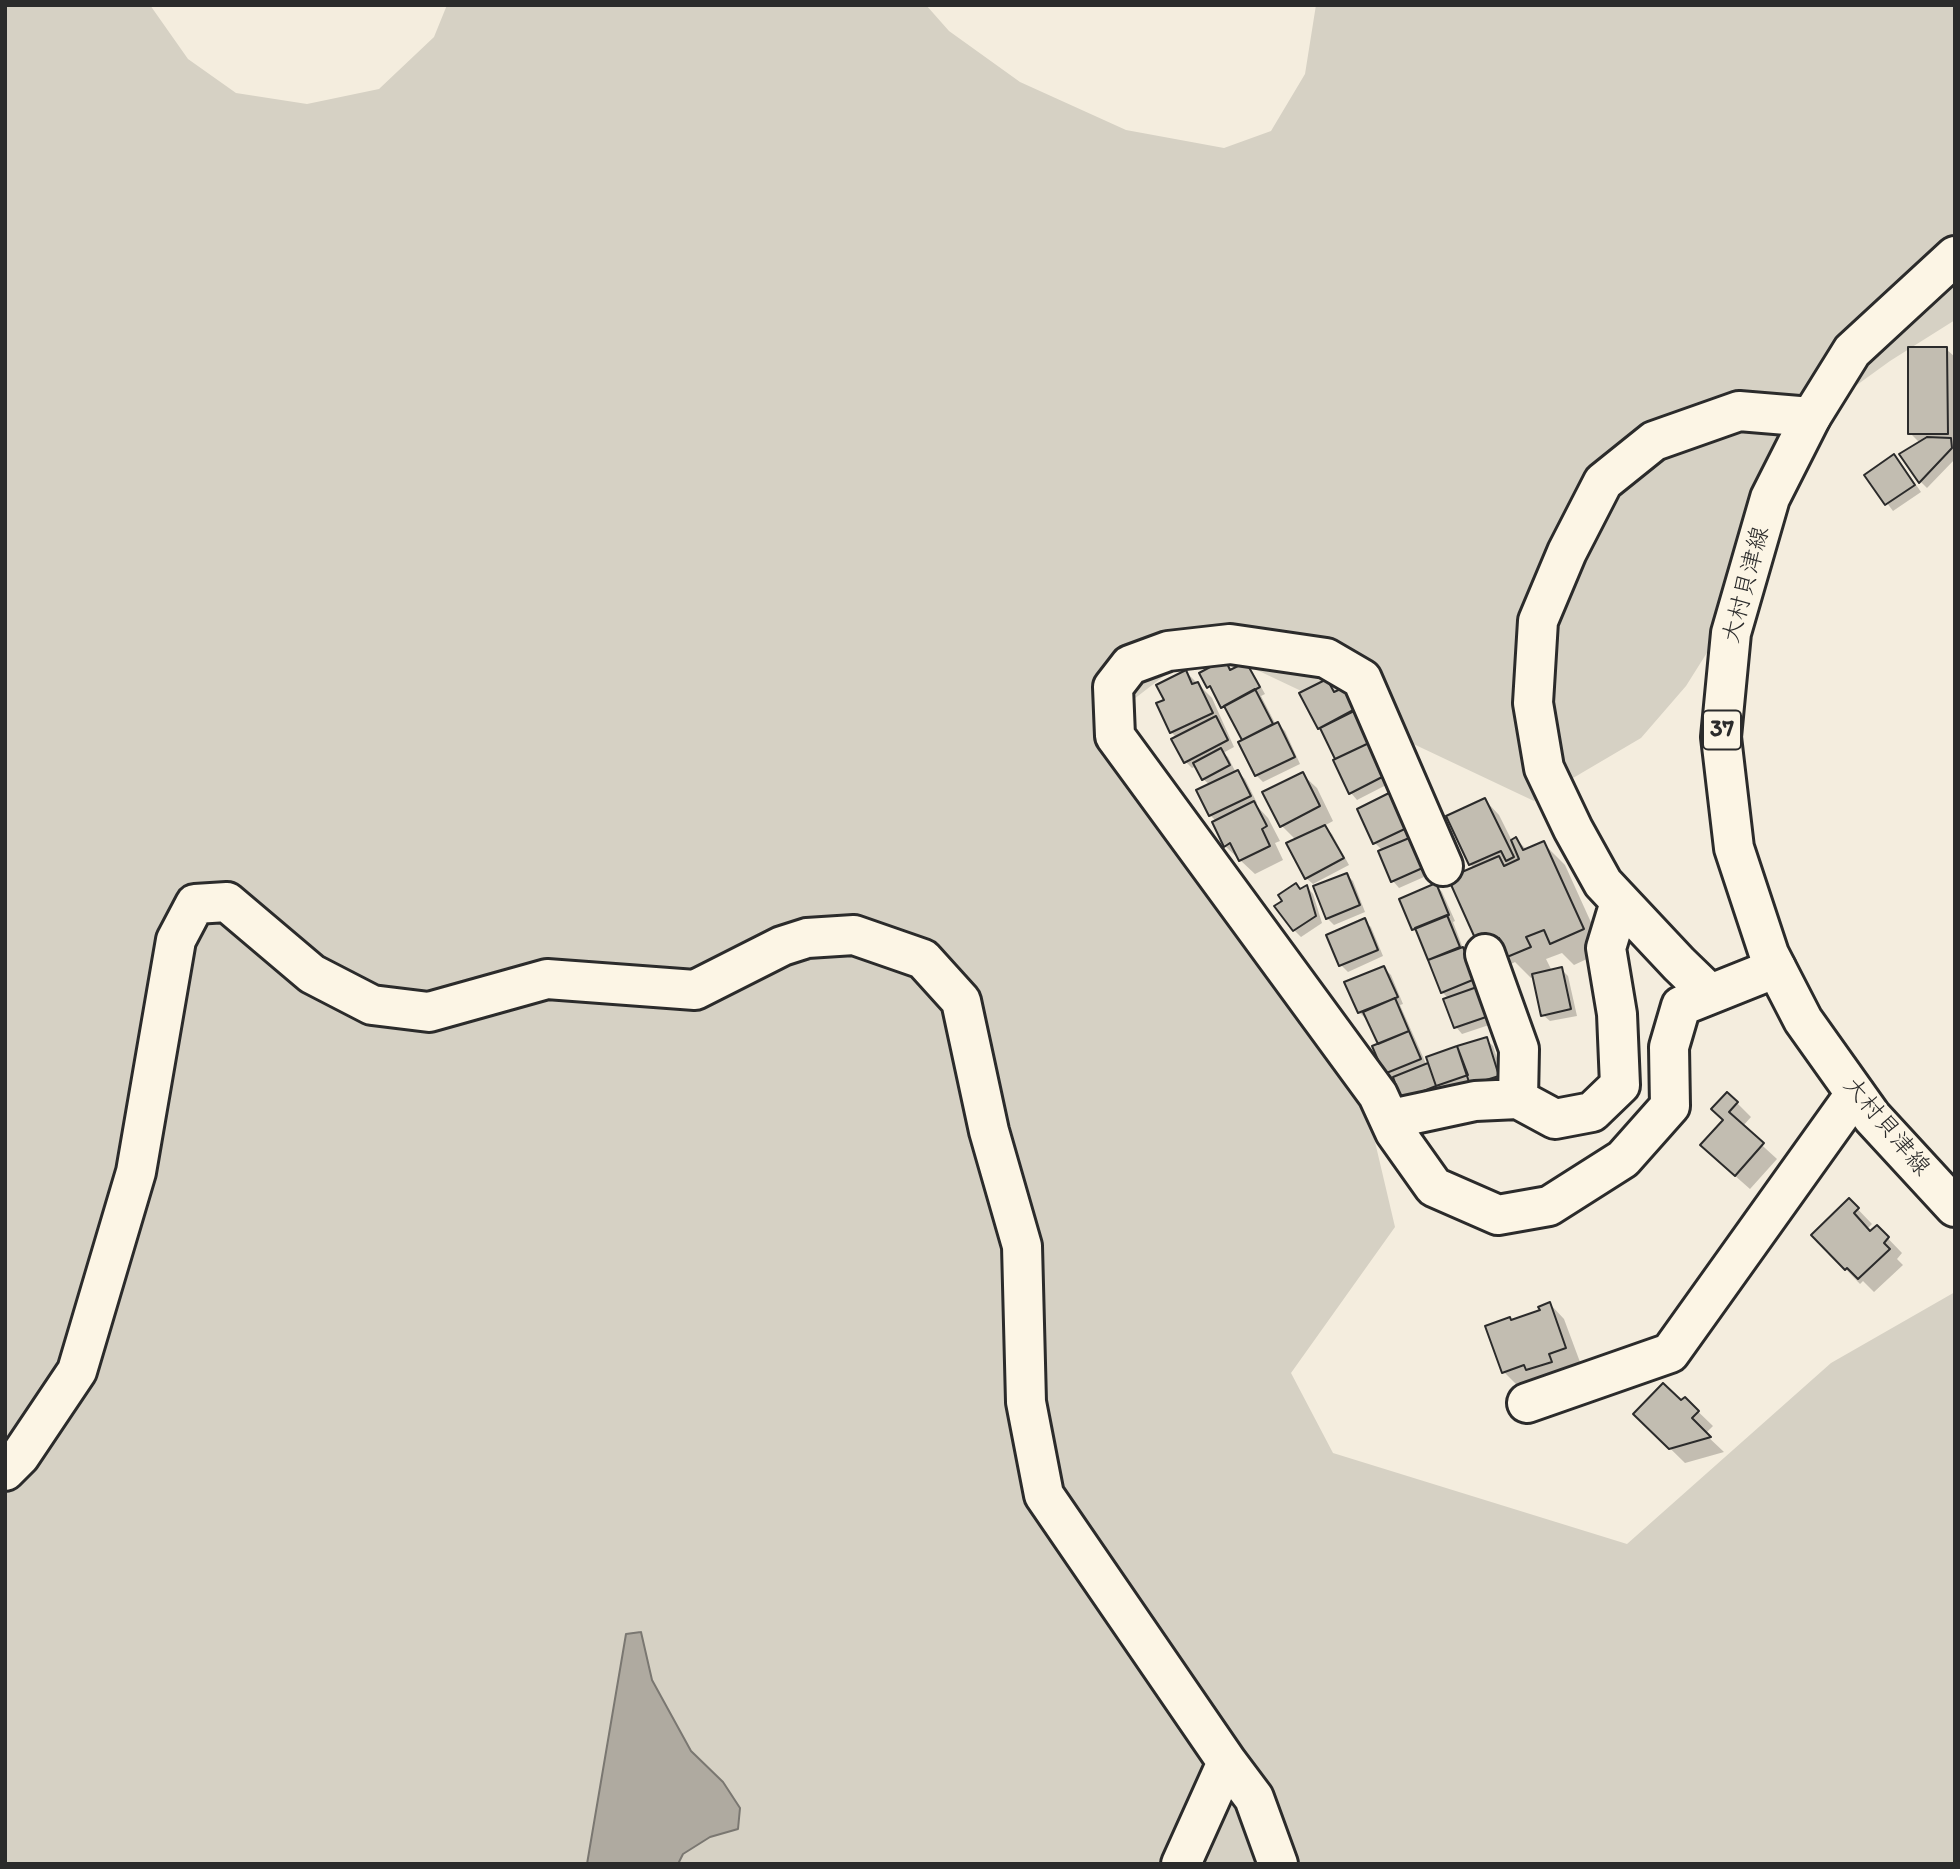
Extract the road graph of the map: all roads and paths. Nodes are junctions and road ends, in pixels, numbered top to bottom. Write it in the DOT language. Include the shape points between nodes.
graph roads {
  1 [pos="1955,256"];
  2 [pos="1811,416"];
  3 [pos="1443,866"];
  4 [pos="1620,902"];
  5 [pos="1485,954"];
  6 [pos="1776,968"];
  7 [pos="1710,995"];
  8 [pos="1855,1094"];
  9 [pos="1518,1099"];
  10 [pos="1391,1119"];
  11 [pos="1955,1207"];
  12 [pos="1527,1403"];
  13 [pos="5,1471"];
  14 [pos="1227,1762"];
  15 [pos="1181,1864"];
  16 [pos="1278,1864"];
  1 -- 2 [label="street, 大村貝津線 / 37" via="1852,351"];
  2 -- 4 [label="street" via="1740,411 1654,441 1603,482 1538,621 1533,703 1544,768 1603,883"];
  2 -- 6 [label="street, 大村貝津線 / 37" via="1770,498 1731,634 1721,737 1734,848"];
  3 -- 10 [label="street" via="1362,679 1325,658 1230,644 1168,651 1130,665 1113,687 1115,736"];
  4 -- 7 [label="street"];
  4 -- 9 [label="street" via="1606,948 1617,1014 1620,1085 1592,1112 1555,1119"];
  5 -- 9 [label="street" via="1519,1049"];
  6 -- 7 [label="street"];
  6 -- 8 [label="street, 大村貝津線 / 37" via="1803,1020"];
  7 -- 10 [label="street" via="1681,1006 1669,1047 1670,1106 1623,1159 1549,1206 1498,1215 1434,1187 1395,1132"];
  8 -- 11 [label="street, 大村貝津線 / 37"];
  8 -- 12 [label="street" via="1670,1353"];
  9 -- 10 [label="street" via="1475,1101"];
  13 -- 14 [label="street" via="77,1371 136,1172 176,940 195,904 227,902 312,974 372,1005 429,1012 547,979 695,990 782,946 807,938 854,935 923,959 961,1001 989,1131 1022,1246 1026,1402 1044,1495"];
  14 -- 15 [label="street"];
  14 -- 16 [label="street" via="1254,1798"];
}
